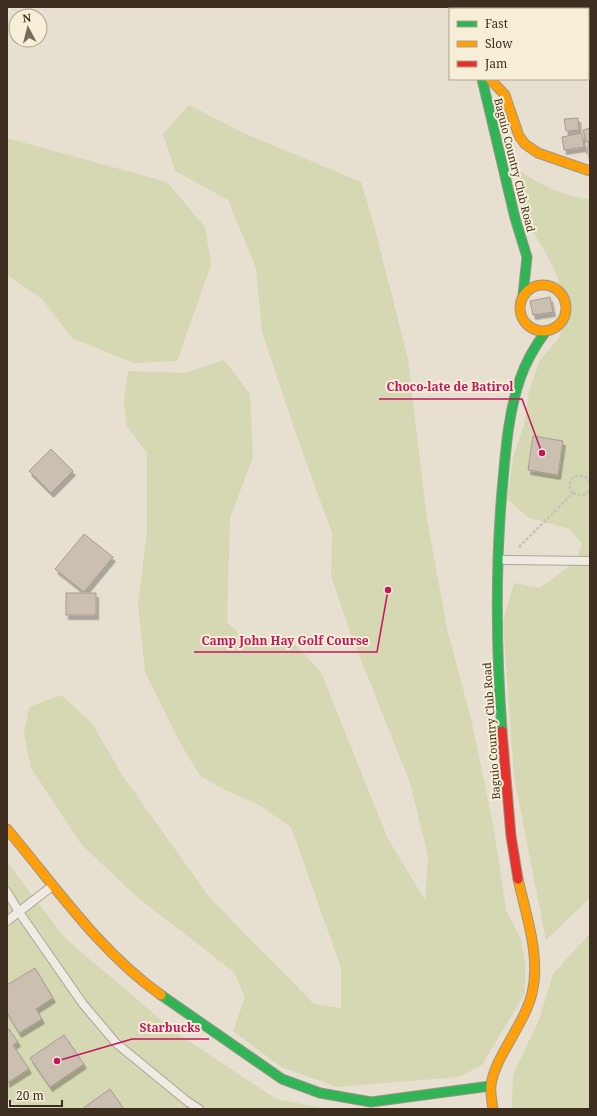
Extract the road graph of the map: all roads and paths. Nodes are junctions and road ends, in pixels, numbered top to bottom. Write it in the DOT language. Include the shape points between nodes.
graph roads {
  1 [pos="482,80"];
  2 [pos="491,80"];
  3 [pos="590,172"];
  4 [pos="527,257"];
  5 [pos="534,266"];
  6 [pos="544,277"];
  7 [pos="553,287"];
  8 [pos="523,295"];
  9 [pos="532,329"];
  10 [pos="546,331"];
  11 [pos="534,345"];
  12 [pos="589,477"];
  13 [pos="590,484"];
  14 [pos="590,488"];
  15 [pos="573,494"];
  16 [pos="496,558"];
  17 [pos="506,560"];
  18 [pos="590,561"];
  19 [pos="7,828"];
  20 [pos="52,886"];
  21 [pos="7,892"];
  22 [pos="19,912"];
  23 [pos="7,921"];
  24 [pos="490,1086"];
  25 [pos="199,1109"];
  26 [pos="493,1109"];
  1 -- 4 [label="street, Baguio Country Club Road" via="514,218"];
  2 -- 3 [label="street" via="505,95 519,136 526,144 538,153"];
  4 -- 5 [label="street, Baguio Country Club Road"];
  4 -- 8 [label="street, Baguio Country Club Road"];
  6 -- 7 [label="street"];
  7 -- 8 [label="street" via="537,286"];
  7 -- 10 [label="street" via="566,303 566,312 557,326"];
  8 -- 9 [label="street" via="520,304 521,316 525,324"];
  9 -- 10 [label="street"];
  9 -- 11 [label="street, Baguio Country Club Road"];
  10 -- 11 [label="street, Baguio Country Club Road"];
  11 -- 16 [label="street, Baguio Country Club Road" via="516,392 508,433"];
  12 -- 13 [label="path"];
  12 -- 15 [label="path" via="579,474 572,478 569,486"];
  14 -- 15 [label="path" via="582,496"];
  15 -- 17 [label="path"];
  16 -- 17 [label="lane"];
  16 -- 24 [label="street, Baguio Country Club Road" via="498,684 508,810 512,848 527,909 535,971 533,994 526,1013 498,1065"];
  17 -- 18 [label="lane"];
  19 -- 20 [label="street"];
  20 -- 22 [label="lane"];
  20 -- 24 [label="street" via="96,937 156,991 282,1079 320,1093 371,1102"];
  21 -- 22 [label="lane"];
  22 -- 23 [label="lane"];
  22 -- 25 [label="lane" via="84,1004 116,1044"];
  24 -- 26 [label="street, Baguio Country Club Road"];
}
